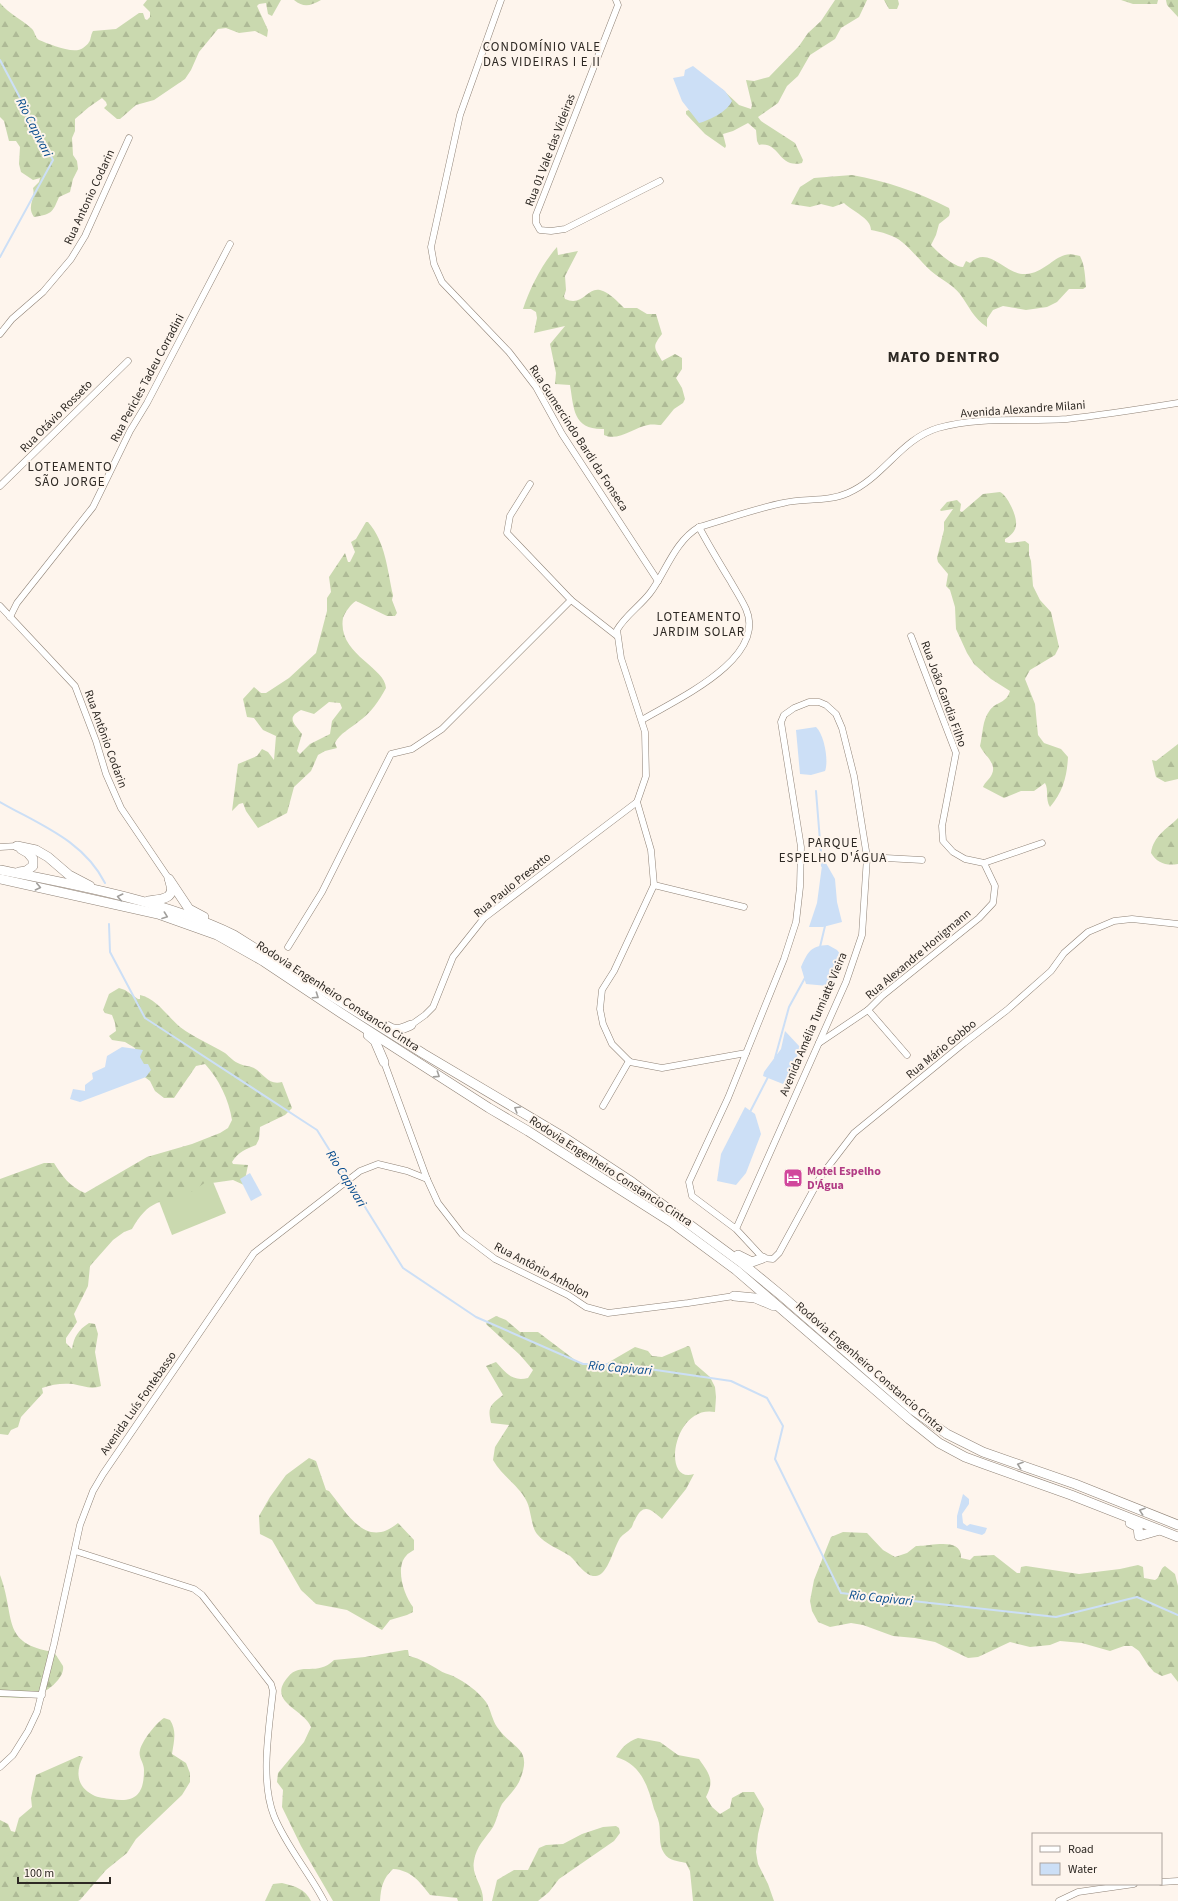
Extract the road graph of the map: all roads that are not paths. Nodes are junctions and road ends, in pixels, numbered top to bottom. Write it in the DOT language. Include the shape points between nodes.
graph roads {
  1 [pos="501,0"];
  2 [pos="616,0"];
  3 [pos="129,138"];
  4 [pos="660,181"];
  5 [pos="230,244"];
  6 [pos="0,334"];
  7 [pos="128,361"];
  8 [pos="1178,403"];
  9 [pos="530,484"];
  10 [pos="0,486"];
  11 [pos="698,527"];
  12 [pos="658,581"];
  13 [pos="571,600"];
  14 [pos="0,606"];
  15 [pos="10,617"];
  16 [pos="617,636"];
  17 [pos="911,636"];
  18 [pos="642,720"];
  19 [pos="637,802"];
  20 [pos="1042,843"];
  21 [pos="16,846"];
  22 [pos="0,847"];
  23 [pos="867,856"];
  24 [pos="922,860"];
  25 [pos="984,863"];
  26 [pos="0,870"];
  27 [pos="15,873"];
  28 [pos="0,879"];
  29 [pos="169,879"];
  30 [pos="654,885"];
  31 [pos="106,893"];
  32 [pos="143,902"];
  33 [pos="744,907"];
  34 [pos="1178,924"];
  35 [pos="234,935"];
  36 [pos="288,947"];
  37 [pos="355,1010"];
  38 [pos="868,1010"];
  39 [pos="341,1013"];
  40 [pos="411,1025"];
  41 [pos="819,1043"];
  42 [pos="746,1053"];
  43 [pos="424,1054"];
  44 [pos="907,1055"];
  45 [pos="629,1061"];
  46 [pos="384,1062"];
  47 [pos="418,1063"];
  48 [pos="603,1106"];
  49 [pos="427,1179"];
  50 [pos="668,1209"];
  51 [pos="736,1229"];
  52 [pos="763,1258"];
  53 [pos="736,1270"];
  54 [pos="734,1296"];
  55 [pos="782,1296"];
  56 [pos="785,1310"];
  57 [pos="1071,1496"];
  58 [pos="1178,1524"];
  59 [pos="1162,1530"];
  60 [pos="1178,1537"];
  61 [pos="75,1551"];
  62 [pos="0,1693"];
  63 [pos="42,1695"];
  64 [pos="0,1767"];
  65 [pos="1178,1881"];
  66 [pos="1162,1882"];
  67 [pos="1127,1885"];
  68 [pos="324,1901"];
  69 [pos="1059,1901"];
  1 -- 12 [label="street, Rua Gumercindo Bardi da Fonseca" via="460,115 431,247 434,264 442,282 509,352 536,386 562,434"];
  2 -- 4 [label="street, Rua 01 Vale das Videiras" via="618,5 536,215 536,223 540,230 566,229"];
  3 -- 6 [label="street, Rua Antonio Codarin" via="72,259"];
  5 -- 15 [label="street, Rua Pericles Tadeu Corradini" via="93,507 17,603"];
  7 -- 10 [label="street, Rua Otávio Rosseto"];
  8 -- 11 [label="street, Avenida Alexandre Milani" via="1066,419 982,420 936,429 913,441 869,480 849,493 783,503"];
  9 -- 13 [label="street" via="510,516 507,532"];
  11 -- 12 [label="street, Avenida Alexandre Milani" via="682,541"];
  11 -- 18 [label="street" via="747,610 750,626 737,655 729,664 693,690"];
  12 -- 16 [label="street" via="649,594 621,622"];
  13 -- 16 [label="street"];
  13 -- 36 [label="street" via="442,728 412,749 391,754 322,892"];
  14 -- 15 [label="street"];
  15 -- 29 [label="street, Rua Antônio Codarin" via="75,686 106,774 121,808"];
  16 -- 18 [label="street" via="621,658"];
  17 -- 25 [label="street, Rua João Gandia Filho" via="956,753 942,826 943,841 953,852 965,859"];
  18 -- 19 [label="street" via="645,732 646,776"];
  19 -- 30 [label="street" via="651,850"];
  19 -- 40 [label="street, Rua Paulo Presotto" via="484,918 452,956 433,1007"];
  20 -- 25 [label="street"];
  21 -- 22 [label="street"];
  21 -- 27 [label="highway" via="28,853 33,859 33,866 26,871"];
  21 -- 31 [label="highway" via="36,850 69,875"];
  23 -- 24 [label="street"];
  23 -- 41 [label="street, Avenida Amélia Tumiatte Vieira" via="862,935 846,982"];
  23 -- 42 [label="street, Avenida Amélia Tumiatte Vieira" via="854,776 836,714 819,702 809,702 794,708 784,715 781,722 801,847 796,922"];
  25 -- 38 [label="street, Rua Alexandre Honigmann" via="995,886 993,903 979,918"];
  26 -- 27 [label="highway, Rodovia Engenheiro Constancio Cintra"];
  27 -- 31 [label="highway, Rodovia Engenheiro Constancio Cintra"];
  28 -- 39 [label="highway, Rodovia Engenheiro Constancio Cintra, one-way" via="158,914 217,935 263,961"];
  29 -- 32 [label="highway" via="172,889 169,896"];
  29 -- 35 [label="highway" via="189,909"];
  30 -- 33 [label="street"];
  30 -- 45 [label="street" via="614,971 602,990 600,1009 603,1024 612,1044"];
  32 -- 31 [label="highway, Rodovia Engenheiro Constancio Cintra, one-way"];
  32 -- 35 [label="highway, Rodovia Engenheiro Constancio Cintra" via="212,924"];
  34 -- 52 [label="street, Rua Mário Gobbo" via="1132,919 1114,921 1088,932 1064,953 1051,971 1013,1005 854,1133 821,1176 780,1253 773,1258"];
  35 -- 37 [label="highway, Rodovia Engenheiro Constancio Cintra"];
  37 -- 40 [label="highway" via="393,1030"];
  37 -- 43 [label="highway, Rodovia Engenheiro Constancio Cintra"];
  38 -- 41 [label="street, Rua Alexandre Honigmann"];
  38 -- 44 [label="street"];
  39 -- 46 [label="highway" via="375,1041"];
  39 -- 47 [label="highway, Rodovia Engenheiro Constancio Cintra"];
  40 -- 43 [label="highway" via="402,1032 402,1037"];
  41 -- 51 [label="street, Avenida Amélia Tumiatte Vieira"];
  42 -- 45 [label="street" via="662,1068"];
  42 -- 51 [label="street, Avenida Amélia Tumiatte Vieira" via="689,1182 692,1196"];
  50 -- 43 [label="highway, Rodovia Engenheiro Constancio Cintra, one-way" via="562,1136"];
  45 -- 48 [label="street"];
  46 -- 47 [label="highway" via="386,1049"];
  46 -- 49 [label="street, Rua Antônio Anholon"];
  47 -- 53 [label="highway, Rodovia Engenheiro Constancio Cintra, one-way" via="671,1222"];
  49 -- 54 [label="street, Rua Antônio Anholon" via="438,1203 462,1234 494,1259 568,1295 586,1307 608,1313"];
  49 -- 61 [label="street, Avenida Luís Fontebasso" via="378,1164 360,1171 254,1253 102,1474 85,1510"];
  50 -- 52 [label="highway" via="743,1258 752,1262"];
  50 -- 55 [label="highway, Rodovia Engenheiro Constancio Cintra"];
  51 -- 52 [label="street"];
  52 -- 55 [label="highway" via="761,1273"];
  53 -- 54 [label="highway" via="745,1284 743,1290"];
  53 -- 56 [label="highway, Rodovia Engenheiro Constancio Cintra"];
  54 -- 56 [label="highway" via="755,1298"];
  58 -- 55 [label="highway, Rodovia Engenheiro Constancio Cintra, one-way" via="983,1452 947,1434 913,1410"];
  56 -- 57 [label="highway, Rodovia Engenheiro Constancio Cintra" via="908,1419 939,1443 966,1457"];
  57 -- 59 [label="highway, Rodovia Engenheiro Constancio Cintra"];
  57 -- 59 [label="highway" via="1098,1510 1135,1524 1140,1531 1139,1536"];
  59 -- 60 [label="highway, Rodovia Engenheiro Constancio Cintra"];
  61 -- 63 [label="street, Avenida Luís Fontebasso"];
  61 -- 68 [label="street" via="194,1589 202,1595 271,1684 273,1691 267,1769 269,1799 277,1822"];
  62 -- 63 [label="street"];
  63 -- 64 [label="street, Avenida Luís Fontebasso" via="28,1731 12,1755"];
  65 -- 66 [label="street"];
  67 -- 69 [label="street" via="1078,1892"];
}
